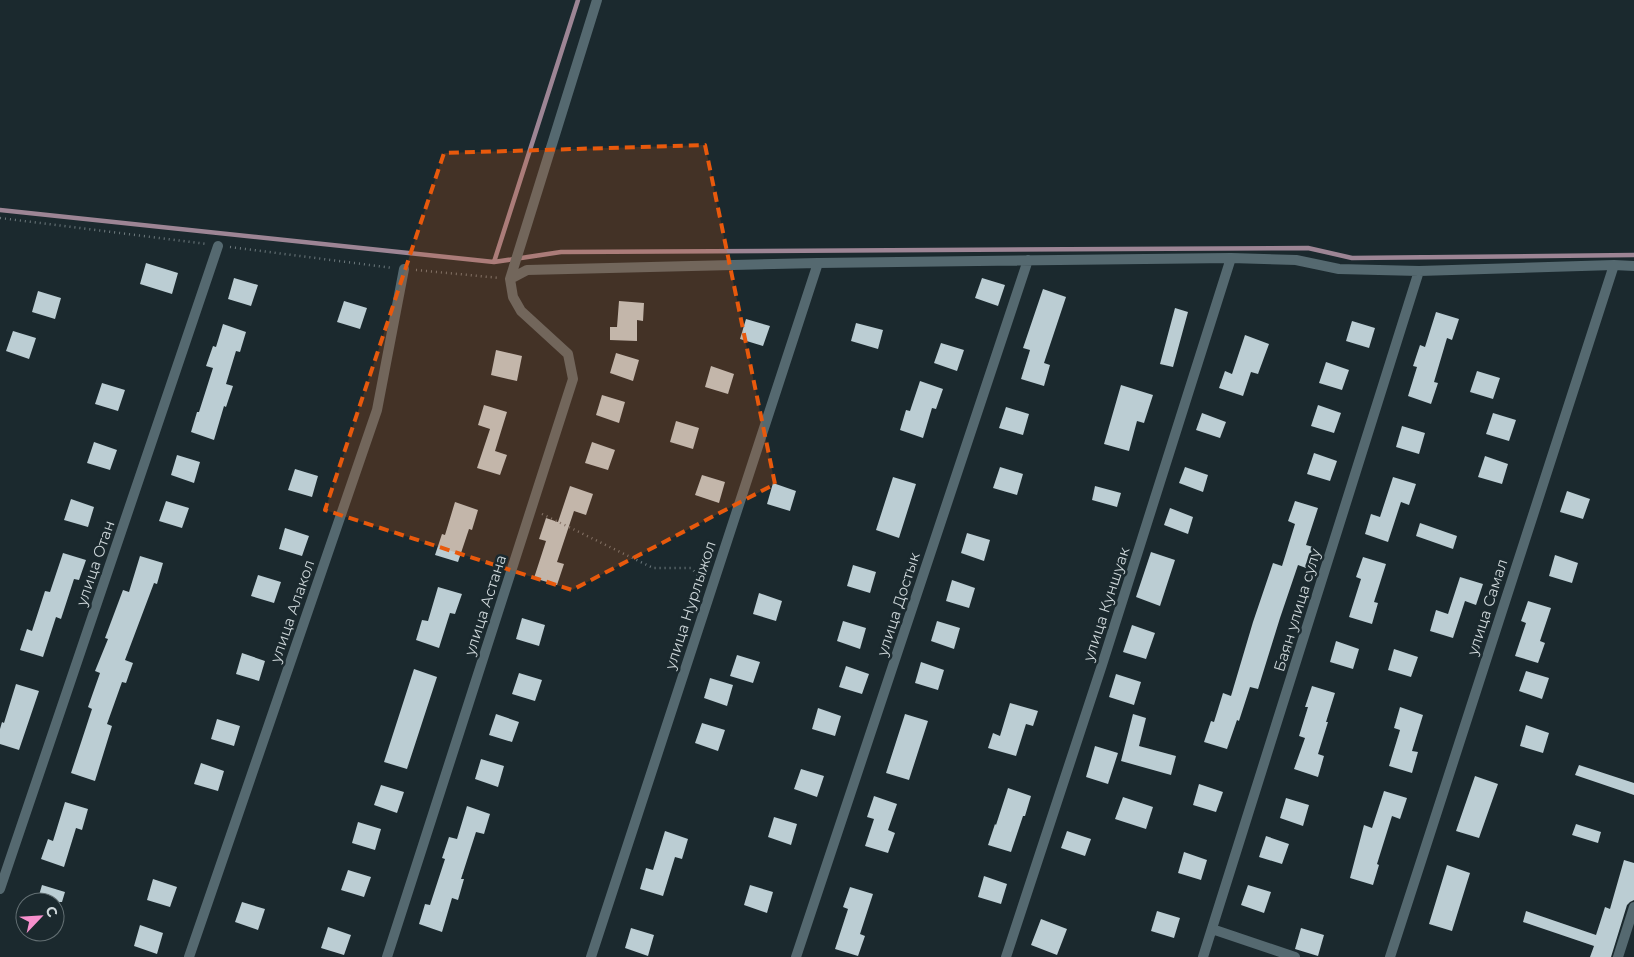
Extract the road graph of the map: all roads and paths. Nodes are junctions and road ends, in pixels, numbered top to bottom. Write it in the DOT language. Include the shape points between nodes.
graph roads {
  1 [pos="597,0"];
  2 [pos="0,218"];
  3 [pos="218,246"];
  4 [pos="1231,258"];
  5 [pos="1028,260"];
  6 [pos="818,263"];
  7 [pos="1614,265"];
  8 [pos="1634,266"];
  9 [pos="404,269"];
  10 [pos="1419,271"];
  11 [pos="510,279"];
  12 [pos="532,508"];
  13 [pos="711,589"];
  14 [pos="0,889"];
  15 [pos="1634,907"];
  16 [pos="1212,929"];
  17 [pos="189,957"];
  18 [pos="387,957"];
  19 [pos="591,957"];
  20 [pos="796,957"];
  21 [pos="1006,957"];
  22 [pos="1203,957"];
  23 [pos="1295,957"];
  24 [pos="1390,957"];
  25 [pos="1618,957"];
  1 -- 11 [label="street"];
  2 -- 3 [label="path"];
  3 -- 9 [label="path"];
  3 -- 14 [label="street, улица Отан"];
  4 -- 5 [label="street"];
  4 -- 10 [label="street" via="1296,260 1339,269"];
  4 -- 21 [label="street, улица Куншуак"];
  5 -- 6 [label="street"];
  5 -- 20 [label="street, улица Достык"];
  6 -- 11 [label="street" via="527,270"];
  6 -- 13 [label="street, улица Нурлыжол"];
  7 -- 8 [label="street"];
  7 -- 10 [label="street"];
  7 -- 24 [label="street, улица Самал"];
  9 -- 11 [label="path"];
  9 -- 17 [label="street, улица Алакол" via="377,410"];
  10 -- 16 [label="street, Баян улица сулу"];
  11 -- 12 [label="street, улица Астана" via="513,297 521,311 568,354 573,379"];
  12 -- 13 [label="path" via="653,568 691,568"];
  12 -- 18 [label="street, улица Астана"];
  13 -- 19 [label="street, улица Нурлыжол"];
  15 -- 25 [label="street"];
  16 -- 22 [label="street, Баян улица сулу"];
  16 -- 23 [label="street"];
}
